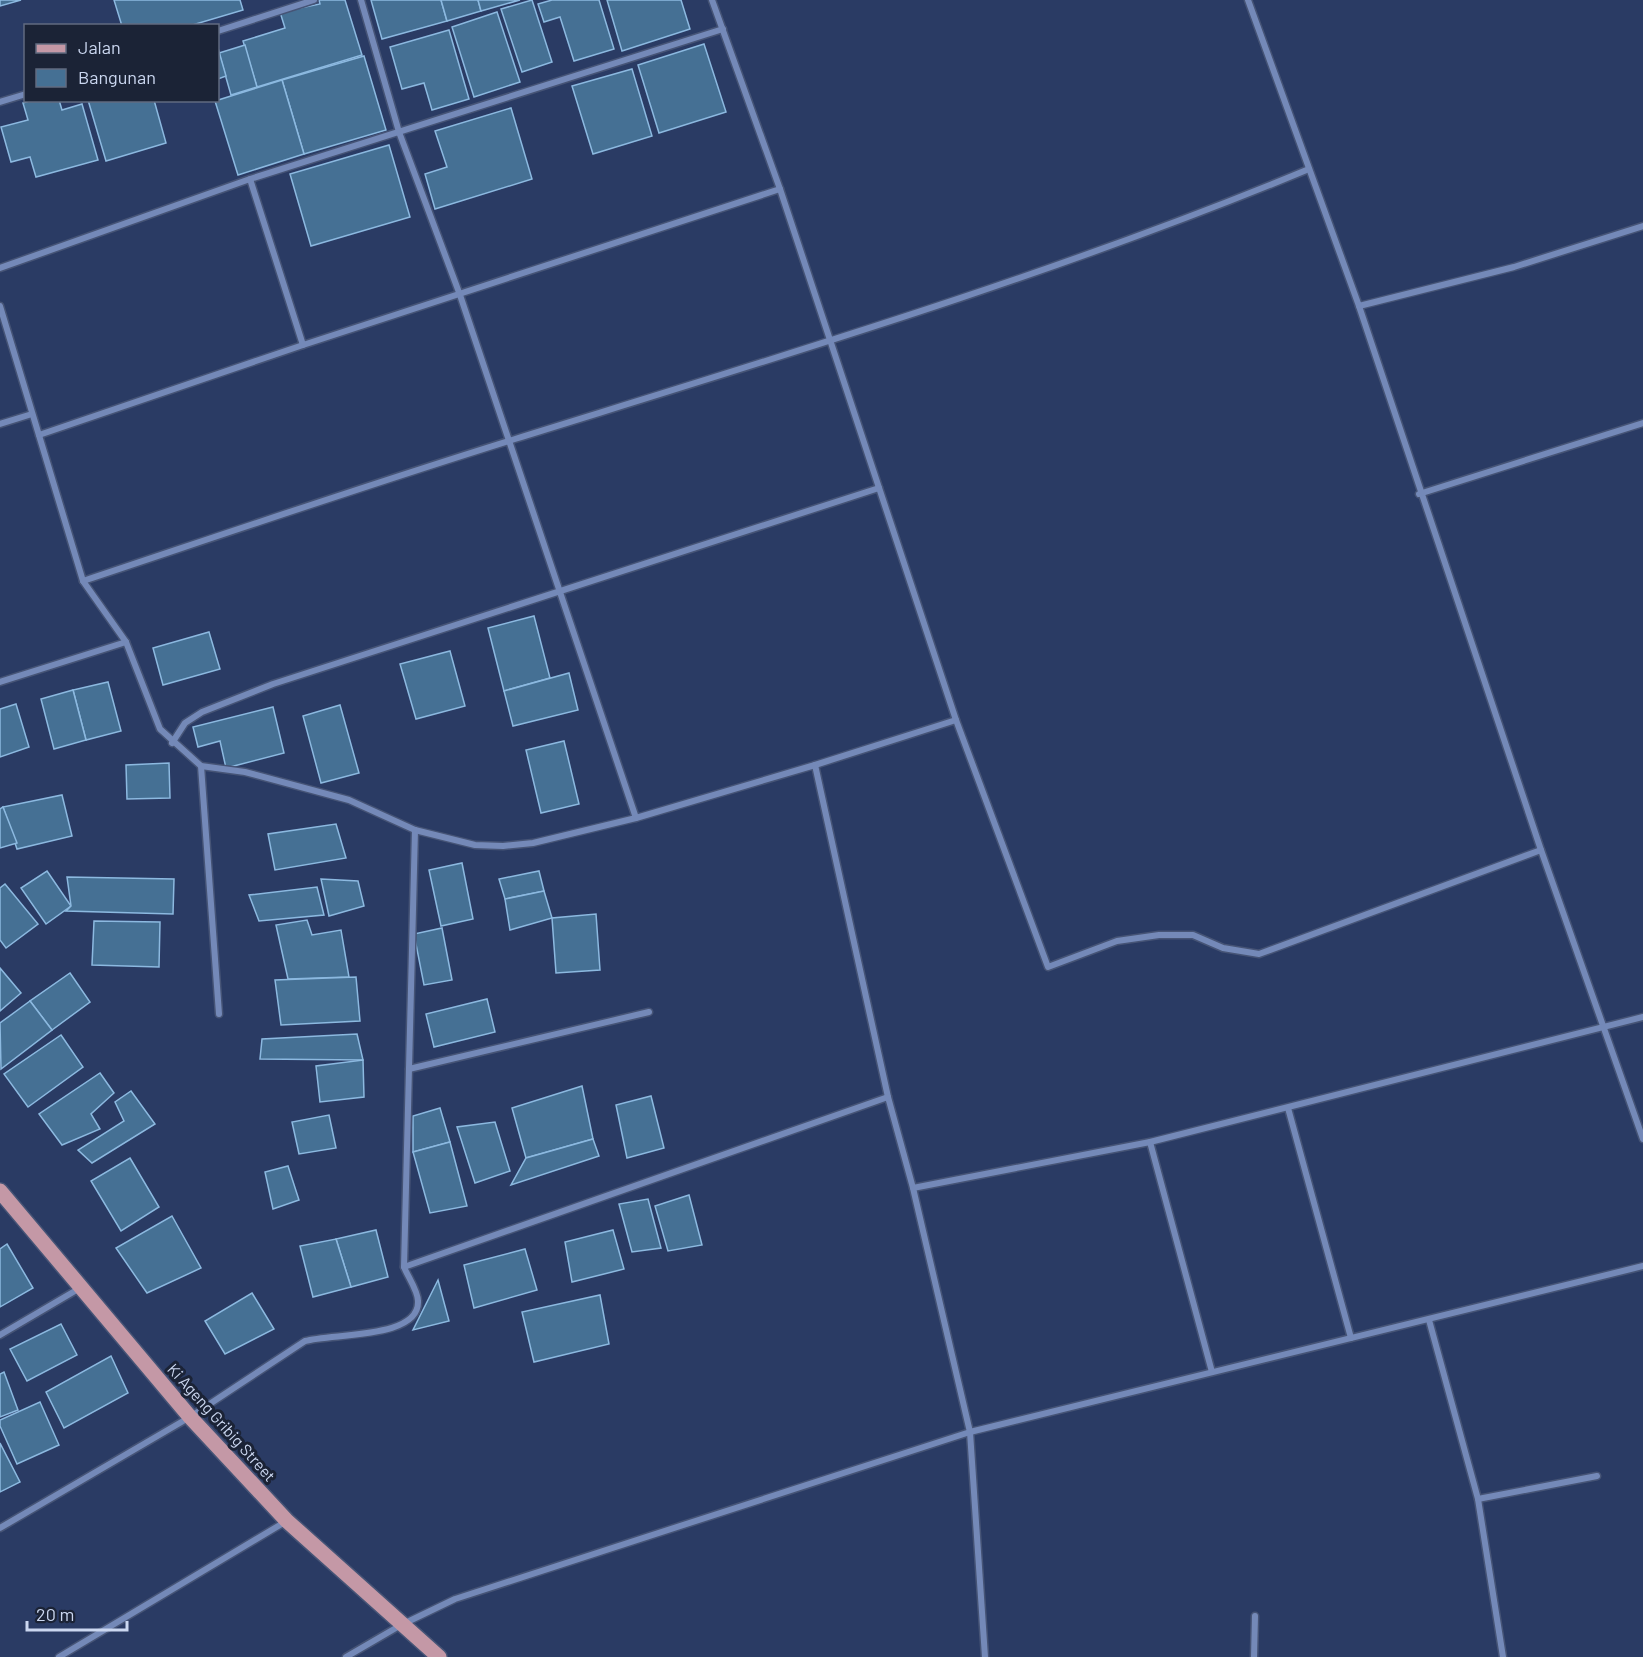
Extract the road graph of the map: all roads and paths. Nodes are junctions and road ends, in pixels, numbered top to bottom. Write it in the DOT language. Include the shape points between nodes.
graph roads {
  1 [pos="314,0"];
  2 [pos="361,0"];
  3 [pos="712,0"];
  4 [pos="1248,0"];
  5 [pos="723,29"];
  6 [pos="219,31"];
  7 [pos="24,95"];
  8 [pos="0,102"];
  9 [pos="399,132"];
  10 [pos="1309,169"];
  11 [pos="250,179"];
  12 [pos="780,189"];
  13 [pos="1643,226"];
  14 [pos="0,268"];
  15 [pos="460,295"];
  16 [pos="0,306"];
  17 [pos="1359,306"];
  18 [pos="830,341"];
  19 [pos="303,345"];
  20 [pos="32,414"];
  21 [pos="1643,423"];
  22 [pos="0,424"];
  23 [pos="39,435"];
  24 [pos="507,441"];
  25 [pos="879,488"];
  26 [pos="1419,494"];
  27 [pos="82,580"];
  28 [pos="562,592"];
  29 [pos="126,642"];
  30 [pos="0,682"];
  31 [pos="956,720"];
  32 [pos="172,742"];
  33 [pos="815,765"];
  34 [pos="201,766"];
  35 [pos="636,818"];
  36 [pos="415,830"];
  37 [pos="1541,850"];
  38 [pos="649,1012"];
  39 [pos="219,1014"];
  40 [pos="1643,1017"];
  41 [pos="1605,1025"];
  42 [pos="409,1069"];
  43 [pos="888,1098"];
  44 [pos="1288,1108"];
  45 [pos="1643,1139"];
  46 [pos="1150,1142"];
  47 [pos="913,1188"];
  48 [pos="0,1191"];
  49 [pos="1643,1266"];
  50 [pos="404,1267"];
  51 [pos="82,1287"];
  52 [pos="1429,1320"];
  53 [pos="0,1335"];
  54 [pos="1351,1338"];
  55 [pos="1212,1372"];
  56 [pos="190,1417"];
  57 [pos="970,1432"];
  58 [pos="1597,1476"];
  59 [pos="1478,1499"];
  60 [pos="287,1521"];
  61 [pos="0,1528"];
  62 [pos="1255,1616"];
  63 [pos="401,1625"];
  64 [pos="59,1657"];
  65 [pos="346,1657"];
  66 [pos="439,1657"];
  67 [pos="985,1657"];
  68 [pos="1254,1657"];
  69 [pos="1503,1657"];
  1 -- 6 [label="street"];
  2 -- 9 [label="street"];
  3 -- 5 [label="street"];
  4 -- 10 [label="street"];
  5 -- 9 [label="street"];
  5 -- 12 [label="street"];
  7 -- 8 [label="street"];
  9 -- 11 [label="street"];
  9 -- 15 [label="street"];
  10 -- 17 [label="street"];
  10 -- 18 [label="street" via="1192,217"];
  11 -- 14 [label="street"];
  11 -- 19 [label="street"];
  12 -- 15 [label="street"];
  12 -- 18 [label="street"];
  13 -- 17 [label="street" via="1514,267"];
  15 -- 19 [label="street"];
  15 -- 24 [label="street"];
  16 -- 20 [label="street"];
  17 -- 26 [label="street"];
  18 -- 24 [label="street"];
  18 -- 25 [label="street"];
  19 -- 23 [label="street"];
  20 -- 22 [label="street"];
  20 -- 23 [label="street"];
  21 -- 26 [label="street"];
  23 -- 27 [label="street"];
  24 -- 27 [label="street"];
  24 -- 28 [label="street"];
  25 -- 28 [label="street"];
  25 -- 31 [label="street"];
  26 -- 37 [label="street"];
  27 -- 29 [label="street"];
  28 -- 32 [label="street" via="234,698 185,723"];
  28 -- 35 [label="street"];
  29 -- 30 [label="street"];
  29 -- 32 [label="street" via="151,712"];
  31 -- 33 [label="street"];
  31 -- 37 [label="street" via="1048,967 1117,941 1159,934 1193,934 1223,948 1259,954"];
  32 -- 34 [label="street"];
  33 -- 35 [label="street"];
  33 -- 43 [label="street"];
  34 -- 36 [label="street" via="246,772 349,800"];
  34 -- 39 [label="street"];
  35 -- 36 [label="street" via="533,843 503,846 475,845"];
  36 -- 42 [label="street"];
  37 -- 41 [label="street"];
  38 -- 42 [label="street"];
  40 -- 41 [label="street"];
  41 -- 44 [label="street"];
  41 -- 45 [label="street"];
  42 -- 50 [label="street"];
  43 -- 47 [label="street"];
  43 -- 50 [label="street"];
  44 -- 46 [label="street"];
  44 -- 54 [label="street"];
  46 -- 47 [label="street"];
  46 -- 55 [label="street"];
  47 -- 57 [label="street"];
  48 -- 51 [label="main road, Ki Ageng Gribig Street"];
  49 -- 52 [label="street"];
  50 -- 56 [label="street" via="418,1299 417,1313 407,1323 391,1330 305,1341"];
  51 -- 53 [label="street"];
  51 -- 56 [label="main road, Ki Ageng Gribig Street"];
  52 -- 54 [label="street"];
  52 -- 59 [label="street"];
  54 -- 55 [label="street"];
  55 -- 57 [label="street"];
  56 -- 60 [label="main road, Ki Ageng Gribig Street"];
  56 -- 61 [label="street"];
  57 -- 63 [label="street" via="455,1599"];
  57 -- 67 [label="street"];
  58 -- 59 [label="street"];
  59 -- 69 [label="street"];
  60 -- 63 [label="main road, Ki Ageng Gribig Street"];
  60 -- 64 [label="street"];
  62 -- 68 [label="street"];
  63 -- 65 [label="street"];
  63 -- 66 [label="main road, Ki Ageng Gribig Street"];
}
